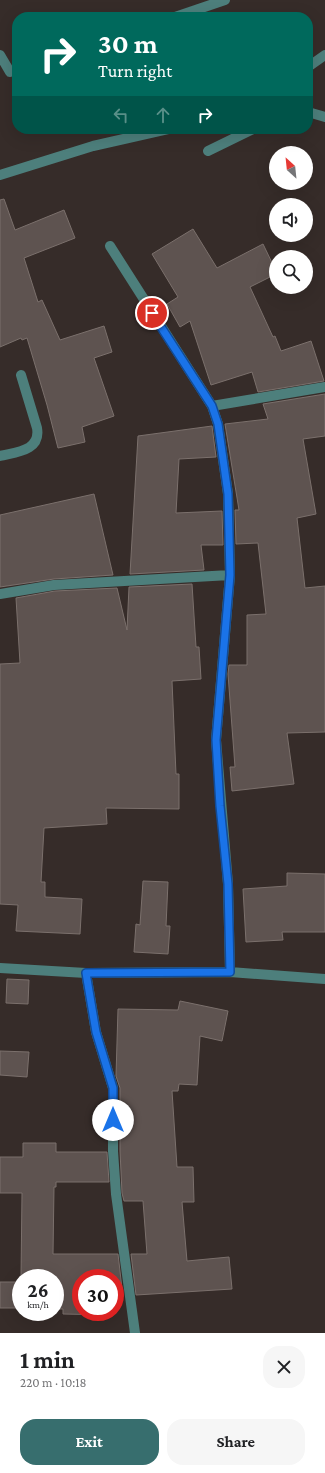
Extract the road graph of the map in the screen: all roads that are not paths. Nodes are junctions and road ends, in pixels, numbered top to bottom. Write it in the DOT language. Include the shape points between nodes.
graph roads {
  1 [pos="225,0"];
  2 [pos="190,12"];
  3 [pos="0,55"];
  4 [pos="325,55"];
  5 [pos="313,63"];
  6 [pos="12,71"];
  7 [pos="313,113"];
  8 [pos="325,117"];
  9 [pos="146,134"];
  10 [pos="243,134"];
  11 [pos="208,151"];
  12 [pos="0,175"];
  13 [pos="110,246"];
  14 [pos="21,375"];
  15 [pos="325,388"];
  16 [pos="212,406"];
  17 [pos="0,456"];
  18 [pos="230,575"];
  19 [pos="0,594"];
  20 [pos="0,968"];
  21 [pos="230,972"];
  22 [pos="86,973"];
  23 [pos="325,979"];
  24 [pos="135,1333"];
  1 -- 2 [label="street"];
  3 -- 6 [label="street"];
  4 -- 5 [label="street"];
  7 -- 8 [label="street"];
  9 -- 12 [label="street" via="93,146"];
  10 -- 11 [label="street"];
  13 -- 16 [label="street"];
  14 -- 17 [label="street" via="37,428 37,440 32,447"];
  15 -- 16 [label="street"];
  16 -- 18 [label="street" via="218,424 228,494"];
  18 -- 19 [label="street" via="54,585"];
  18 -- 21 [label="street" via="216,740 228,884"];
  20 -- 22 [label="street"];
  21 -- 22 [label="street"];
  21 -- 23 [label="street"];
  22 -- 24 [label="street" via="96,1032 113,1088 116,1194"];
}
